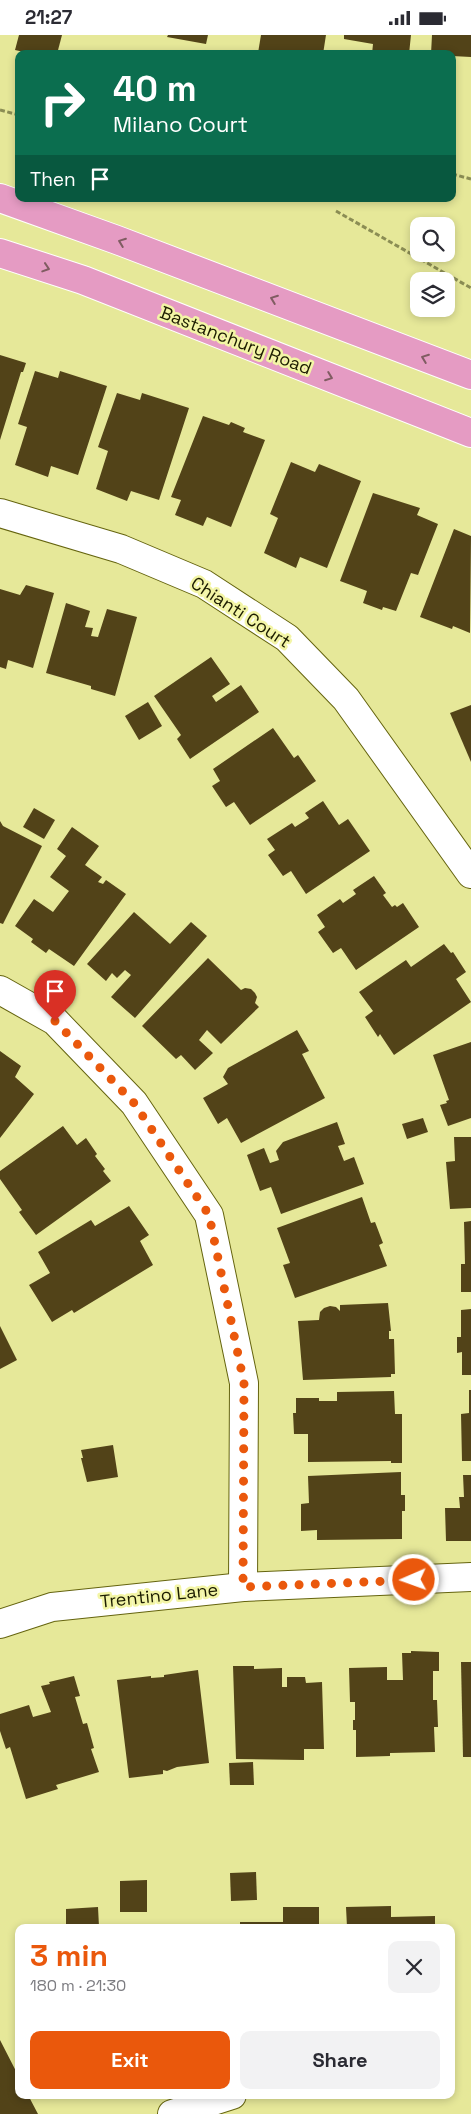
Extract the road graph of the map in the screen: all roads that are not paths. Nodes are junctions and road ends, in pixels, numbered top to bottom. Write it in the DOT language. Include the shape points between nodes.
graph roads {
  1 [pos="0,198"];
  2 [pos="0,253"];
  3 [pos="471,375"];
  4 [pos="471,433"];
  5 [pos="0,513"];
  6 [pos="470,870"];
  7 [pos="0,990"];
  8 [pos="471,1577"];
  9 [pos="243,1587"];
  10 [pos="0,1624"];
  11 [pos="219,2099"];
  12 [pos="172,2114"];
  3 -- 1 [label="main road, one-way"];
  2 -- 4 [label="main road, Bastanchury Road, one-way" via="83,280"];
  5 -- 6 [label="street, Chianti Court" via="121,549 204,584 287,638 346,699"];
  7 -- 9 [label="street" via="55,1021 134,1103 209,1215 244,1383"];
  8 -- 9 [label="street, Trentino Lane"];
  9 -- 10 [label="street, Trentino Lane" via="52,1607"];
  11 -- 12 [label="street"];
}
